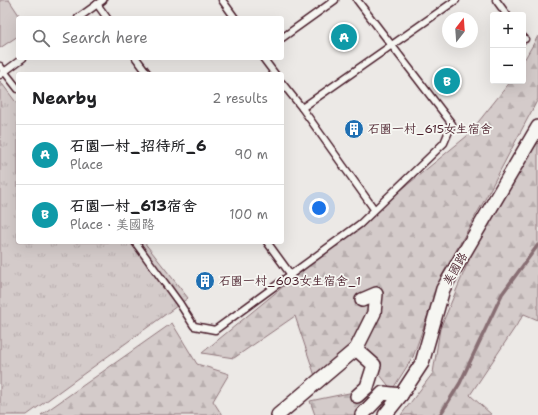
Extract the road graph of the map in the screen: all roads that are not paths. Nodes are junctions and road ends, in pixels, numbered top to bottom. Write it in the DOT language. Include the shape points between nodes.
graph roads {
  1 [pos="222,0"];
  2 [pos="335,0"];
  3 [pos="357,0"];
  4 [pos="456,0"];
  5 [pos="496,0"];
  6 [pos="100,2"];
  7 [pos="505,12"];
  8 [pos="81,16"];
  9 [pos="106,16"];
  10 [pos="234,16"];
  11 [pos="284,37"];
  12 [pos="393,45"];
  13 [pos="20,60"];
  14 [pos="138,60"];
  15 [pos="264,60"];
  16 [pos="0,66"];
  17 [pos="146,72"];
  18 [pos="274,72"];
  19 [pos="2,73"];
  20 [pos="16,86"];
  21 [pos="284,86"];
  22 [pos="302,108"];
  23 [pos="538,127"];
  24 [pos="374,209"];
  25 [pos="136,244"];
  26 [pos="268,244"];
  27 [pos="291,275"];
  28 [pos="362,300"];
  29 [pos="356,349"];
  30 [pos="401,395"];
  31 [pos="357,396"];
  32 [pos="278,415"];
  33 [pos="362,415"];
  34 [pos="385,415"];
  1 -- 10 [label="lane"];
  2 -- 11 [label="lane"];
  3 -- 12 [label="lane"];
  4 -- 12 [label="lane"];
  5 -- 7 [label="lane"];
  6 -- 8 [label="lane"];
  6 -- 9 [label="lane"];
  12 -- 22 [label="lane"];
  12 -- 24 [label="lane" via="452,124 444,144"];
  13 -- 19 [label="lane"];
  14 -- 17 [label="lane"];
  15 -- 18 [label="lane"];
  16 -- 19 [label="lane"];
  19 -- 20 [label="lane"];
  21 -- 22 [label="lane"];
  22 -- 24 [label="lane"];
  23 -- 30 [label="street, 美國路" via="443,289 422,363"];
  24 -- 27 [label="lane" via="360,224"];
  25 -- 27 [label="lane" via="194,326 215,330"];
  26 -- 27 [label="lane"];
  28 -- 29 [label="street" via="376,294 374,313"];
  29 -- 31 [label="street" via="374,365 367,387"];
  29 -- 32 [label="street"];
  30 -- 33 [label="street" via="383,393"];
  30 -- 34 [label="street, 美國路"];
}
